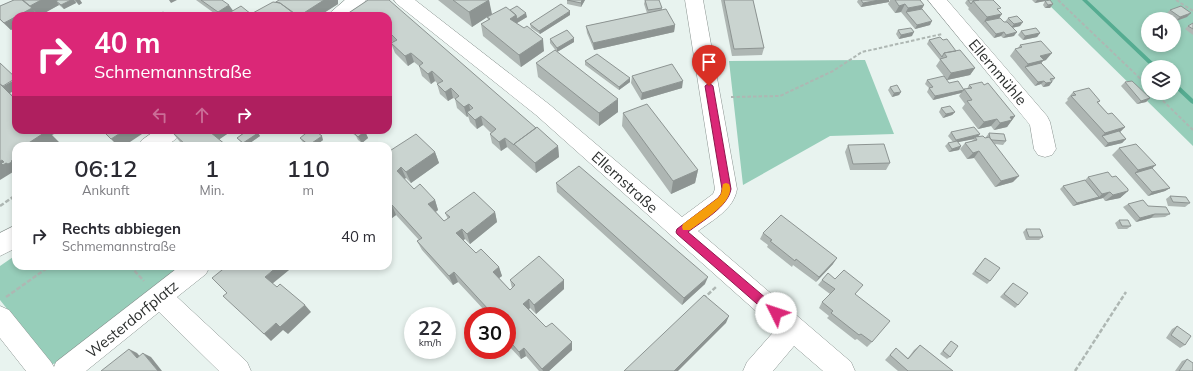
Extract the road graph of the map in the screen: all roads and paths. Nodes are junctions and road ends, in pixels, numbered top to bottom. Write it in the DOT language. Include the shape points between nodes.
graph roads {
  1 [pos="357,0"];
  2 [pos="403,0"];
  3 [pos="694,0"];
  4 [pos="938,0"];
  5 [pos="1058,0"];
  6 [pos="1176,0"];
  7 [pos="342,12"];
  8 [pos="1193,12"];
  9 [pos="962,30"];
  10 [pos="1141,79"];
  11 [pos="725,97"];
  12 [pos="1162,100"];
  13 [pos="1193,130"];
  14 [pos="167,134"];
  15 [pos="158,142"];
  16 [pos="1045,149"];
  17 [pos="12,198"];
  18 [pos="0,206"];
  19 [pos="681,232"];
  20 [pos="12,238"];
  21 [pos="0,246"];
  22 [pos="44,270"];
  23 [pos="193,270"];
  24 [pos="716,287"];
  25 [pos="1126,292"];
  26 [pos="160,297"];
  27 [pos="0,302"];
  28 [pos="699,303"];
  29 [pos="0,318"];
  30 [pos="793,328"];
  31 [pos="42,371"];
  32 [pos="66,371"];
  33 [pos="238,371"];
  34 [pos="756,371"];
  35 [pos="842,371"];
  36 [pos="1075,371"];
  1 -- 7 [label="street"];
  2 -- 19 [label="street, Ellernstraße" via="542,110"];
  3 -- 19 [label="street" via="726,189 721,201"];
  4 -- 9 [label="street, Ellernmühle"];
  5 -- 10 [label="path"];
  6 -- 8 [label="path"];
  9 -- 11 [label="path" via="862,52 833,71 780,96"];
  9 -- 16 [label="street, Ellernmühle" via="1040,122"];
  12 -- 13 [label="path"];
  14 -- 15 [label="street"];
  17 -- 18 [label="path"];
  19 -- 30 [label="street, Ellernstraße"];
  20 -- 21 [label="street"];
  22 -- 27 [label="path"];
  23 -- 26 [label="street, Westerdorfplatz"];
  24 -- 28 [label="path"];
  25 -- 36 [label="path"];
  26 -- 32 [label="street, Westerdorfplatz"];
  26 -- 33 [label="street"];
  29 -- 31 [label="street"];
  30 -- 34 [label="street"];
  30 -- 35 [label="street, Ellernstraße"];
}
